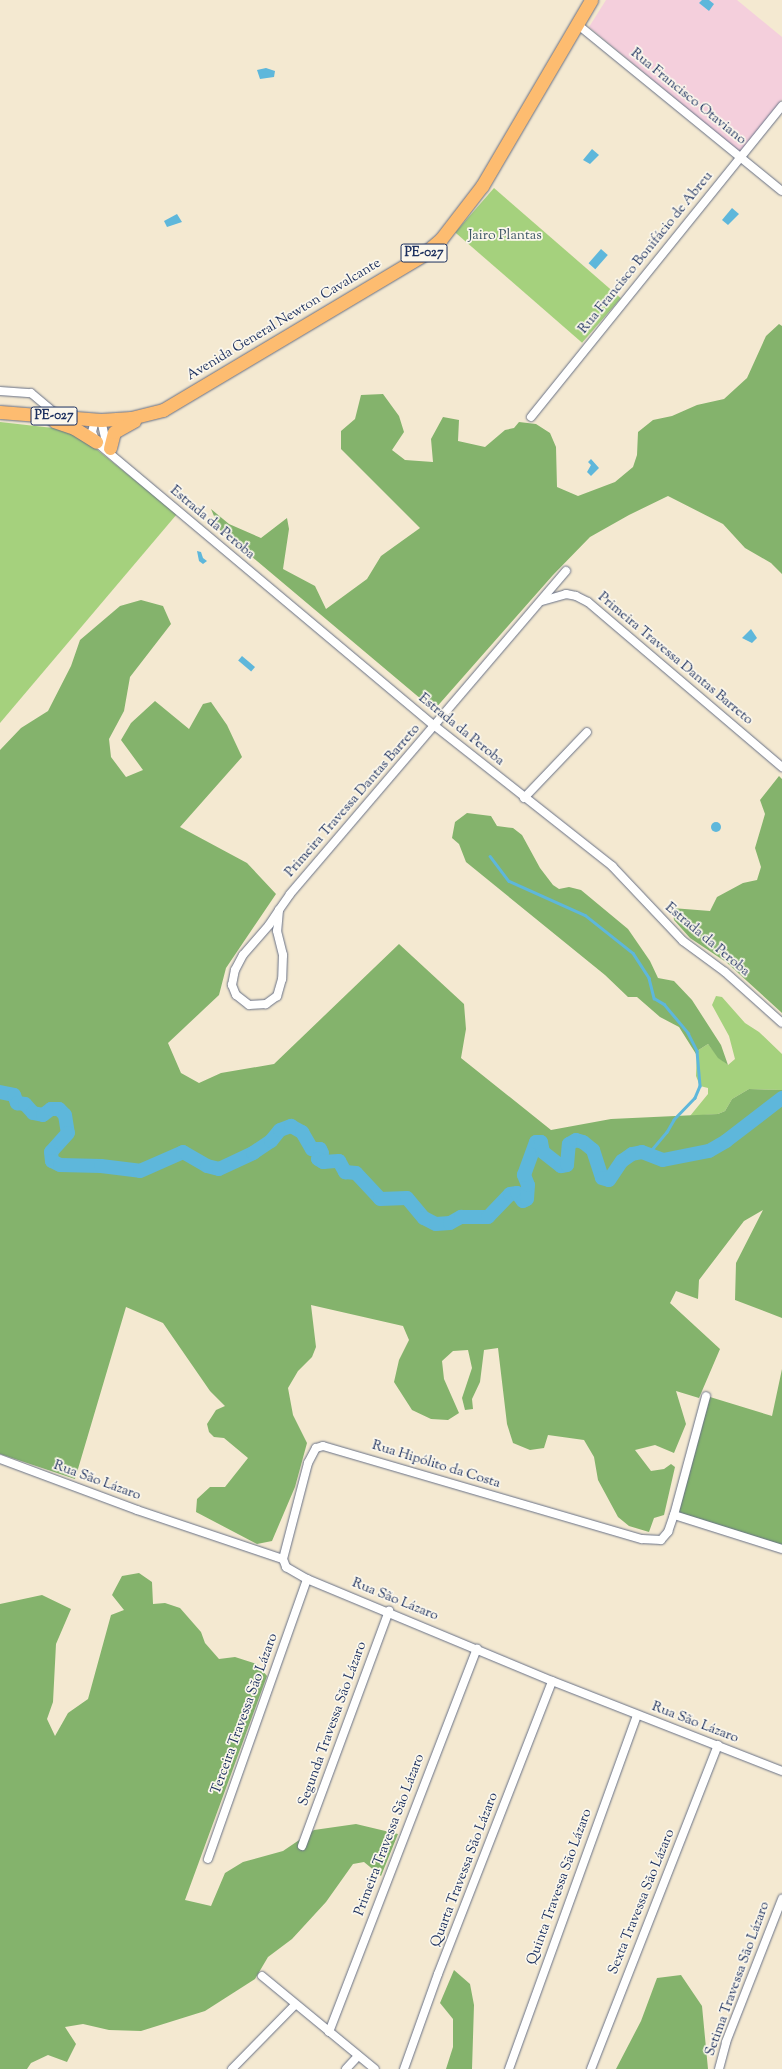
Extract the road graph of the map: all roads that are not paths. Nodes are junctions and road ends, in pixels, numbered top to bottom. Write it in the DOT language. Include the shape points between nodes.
graph roads {
  1 [pos="591,0"];
  2 [pos="577,24"];
  3 [pos="782,106"];
  4 [pos="740,157"];
  5 [pos="782,191"];
  6 [pos="0,391"];
  7 [pos="163,410"];
  8 [pos="0,412"];
  9 [pos="13,413"];
  10 [pos="58,416"];
  11 [pos="531,417"];
  12 [pos="98,420"];
  13 [pos="96,442"];
  14 [pos="110,448"];
  15 [pos="119,462"];
  16 [pos="566,571"];
  17 [pos="542,601"];
  18 [pos="434,726"];
  19 [pos="587,732"];
  20 [pos="782,767"];
  21 [pos="524,798"];
  22 [pos="279,910"];
  23 [pos="782,1023"];
  24 [pos="706,1396"];
  25 [pos="0,1459"];
  26 [pos="674,1515"];
  27 [pos="782,1548"];
  28 [pos="283,1559"];
  29 [pos="307,1578"];
  30 [pos="389,1611"];
  31 [pos="477,1649"];
  32 [pos="552,1681"];
  33 [pos="637,1715"];
  34 [pos="718,1745"];
  35 [pos="782,1771"];
  36 [pos="302,1846"];
  37 [pos="208,1859"];
  38 [pos="782,1898"];
  39 [pos="262,1976"];
  40 [pos="295,2005"];
  41 [pos="329,2032"];
  42 [pos="358,2056"];
  43 [pos="232,2069"];
  44 [pos="346,2069"];
  45 [pos="375,2069"];
  46 [pos="404,2069"];
  47 [pos="509,2069"];
  48 [pos="591,2069"];
  49 [pos="719,2069"];
  1 -- 2 [label="main road, Avenida General Newton Cavalcante / PE-027"];
  2 -- 4 [label="street, Rua Francisco Otaviano"];
  2 -- 7 [label="main road, Avenida General Newton Cavalcante / PE-027" via="482,186 441,239 421,256 348,301"];
  3 -- 4 [label="street, Rua Francisco Bonifácio de Abreu"];
  4 -- 5 [label="street, Rua Francisco Otaviano"];
  4 -- 11 [label="street, Rua Francisco Bonifácio de Abreu"];
  6 -- 10 [label="street" via="31,393"];
  7 -- 12 [label="main road, Avenida General Newton Cavalcante / PE-027" via="131,418"];
  7 -- 14 [label="main road" via="119,428 112,436"];
  8 -- 9 [label="main road, Avenida General Newton Cavalcante / PE-027"];
  9 -- 10 [label="main road, Avenida General Newton Cavalcante / PE-027"];
  9 -- 13 [label="main road" via="65,424"];
  10 -- 12 [label="main road, Avenida General Newton Cavalcante / PE-027"];
  12 -- 13 [label="street" via="92,432"];
  12 -- 14 [label="street"];
  13 -- 15 [label="street, Estrada da Peroba"];
  14 -- 15 [label="street"];
  15 -- 18 [label="street, Estrada da Peroba"];
  16 -- 17 [label="street, Primeira Travessa Dantas Barreto"];
  17 -- 18 [label="street, Primeira Travessa Dantas Barreto"];
  17 -- 20 [label="street, Primeira Travessa Dantas Barreto" via="566,594 588,602"];
  18 -- 21 [label="street, Estrada da Peroba"];
  18 -- 22 [label="street, Primeira Travessa Dantas Barreto"];
  19 -- 21 [label="street"];
  21 -- 23 [label="street, Estrada da Peroba" via="612,866 683,941 725,972"];
  22 -- 22 [label="street, Primeira Travessa Dantas Barreto" via="235,970 232,985 236,995 249,1005 266,1004 277,996 282,979 283,955 277,931"];
  24 -- 26 [label="street"];
  25 -- 28 [label="street, Rua São Lázaro" via="137,1510"];
  26 -- 27 [label="street"];
  26 -- 28 [label="street, Rua Hipólito da Costa" via="668,1532 661,1540 642,1539 323,1446 316,1448 309,1459"];
  28 -- 29 [label="street, Rua São Lázaro" via="286,1567"];
  29 -- 30 [label="street, Rua São Lázaro"];
  29 -- 37 [label="street, Terceira Travessa São Lázaro"];
  30 -- 31 [label="street, Rua São Lázaro"];
  30 -- 36 [label="street, Segunda Travessa São Lázaro"];
  31 -- 32 [label="street, Rua São Lázaro"];
  31 -- 41 [label="street, Primeira Travessa São Lázaro"];
  32 -- 33 [label="street, Rua São Lázaro"];
  32 -- 46 [label="street, Quarta Travessa São Lázaro" via="438,1974"];
  33 -- 34 [label="street, Rua São Lázaro"];
  33 -- 47 [label="street, Quinta Travessa São Lázaro"];
  34 -- 35 [label="street, Rua São Lázaro"];
  34 -- 48 [label="street, Sexta Travessa São Lázaro"];
  38 -- 49 [label="street, Setima Travessa São Lázaro" via="726,2042"];
  39 -- 40 [label="street"];
  40 -- 41 [label="street"];
  40 -- 43 [label="street"];
  41 -- 42 [label="street"];
  42 -- 44 [label="street"];
  42 -- 45 [label="street"];
}
